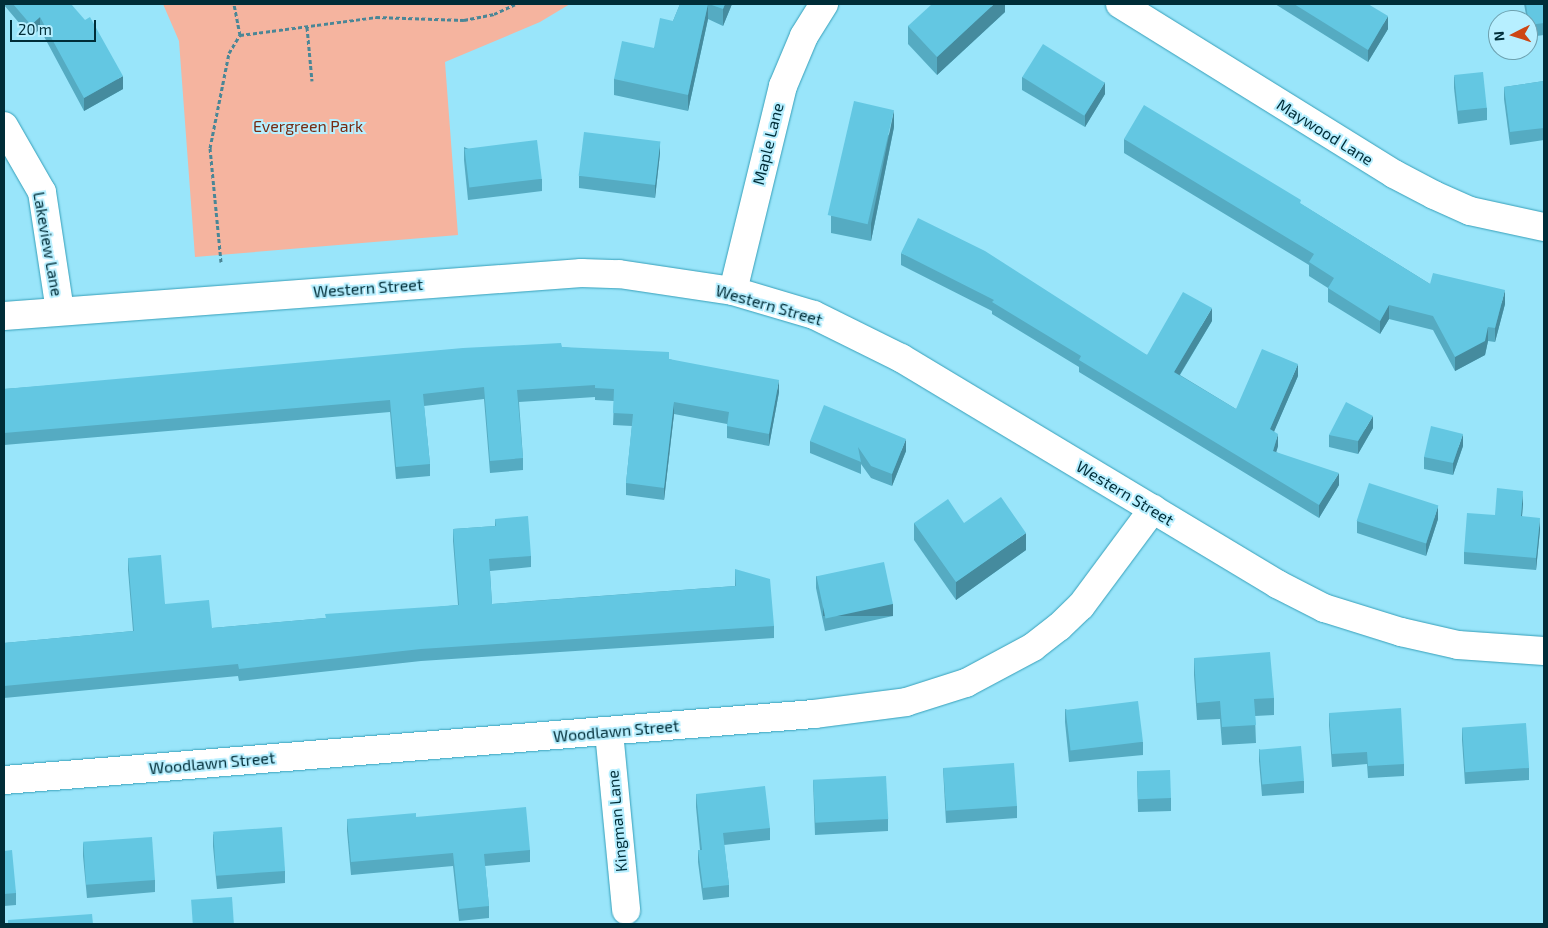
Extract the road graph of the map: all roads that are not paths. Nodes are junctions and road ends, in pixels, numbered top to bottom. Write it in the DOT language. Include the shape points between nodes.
graph roads {
  1 [pos="824,4"];
  2 [pos="1120,4"];
  3 [pos="4,126"];
  4 [pos="1544,227"];
  5 [pos="733,291"];
  6 [pos="60,311"];
  7 [pos="4,316"];
  8 [pos="1152,509"];
  9 [pos="1544,651"];
  10 [pos="609,732"];
  11 [pos="4,780"];
  12 [pos="626,910"];
  1 -- 5 [label="street, Maple Lane" via="804,36 783,86"];
  2 -- 4 [label="street, Maywood Lane" via="1426,191 1470,211"];
  3 -- 6 [label="street, Lakeview Lane" via="42,192"];
  5 -- 6 [label="street, Western Street" via="619,274 581,273"];
  5 -- 8 [label="street, Western Street" via="814,315 901,358"];
  6 -- 7 [label="street, Western Street"];
  8 -- 9 [label="street, Western Street" via="1276,584 1324,608 1401,632 1458,645"];
  8 -- 10 [label="street, Woodlawn Street" via="1081,606 1059,627 1033,647 966,683 906,702 874,707"];
  10 -- 11 [label="street, Woodlawn Street"];
  10 -- 12 [label="street, Kingman Lane"];
}
